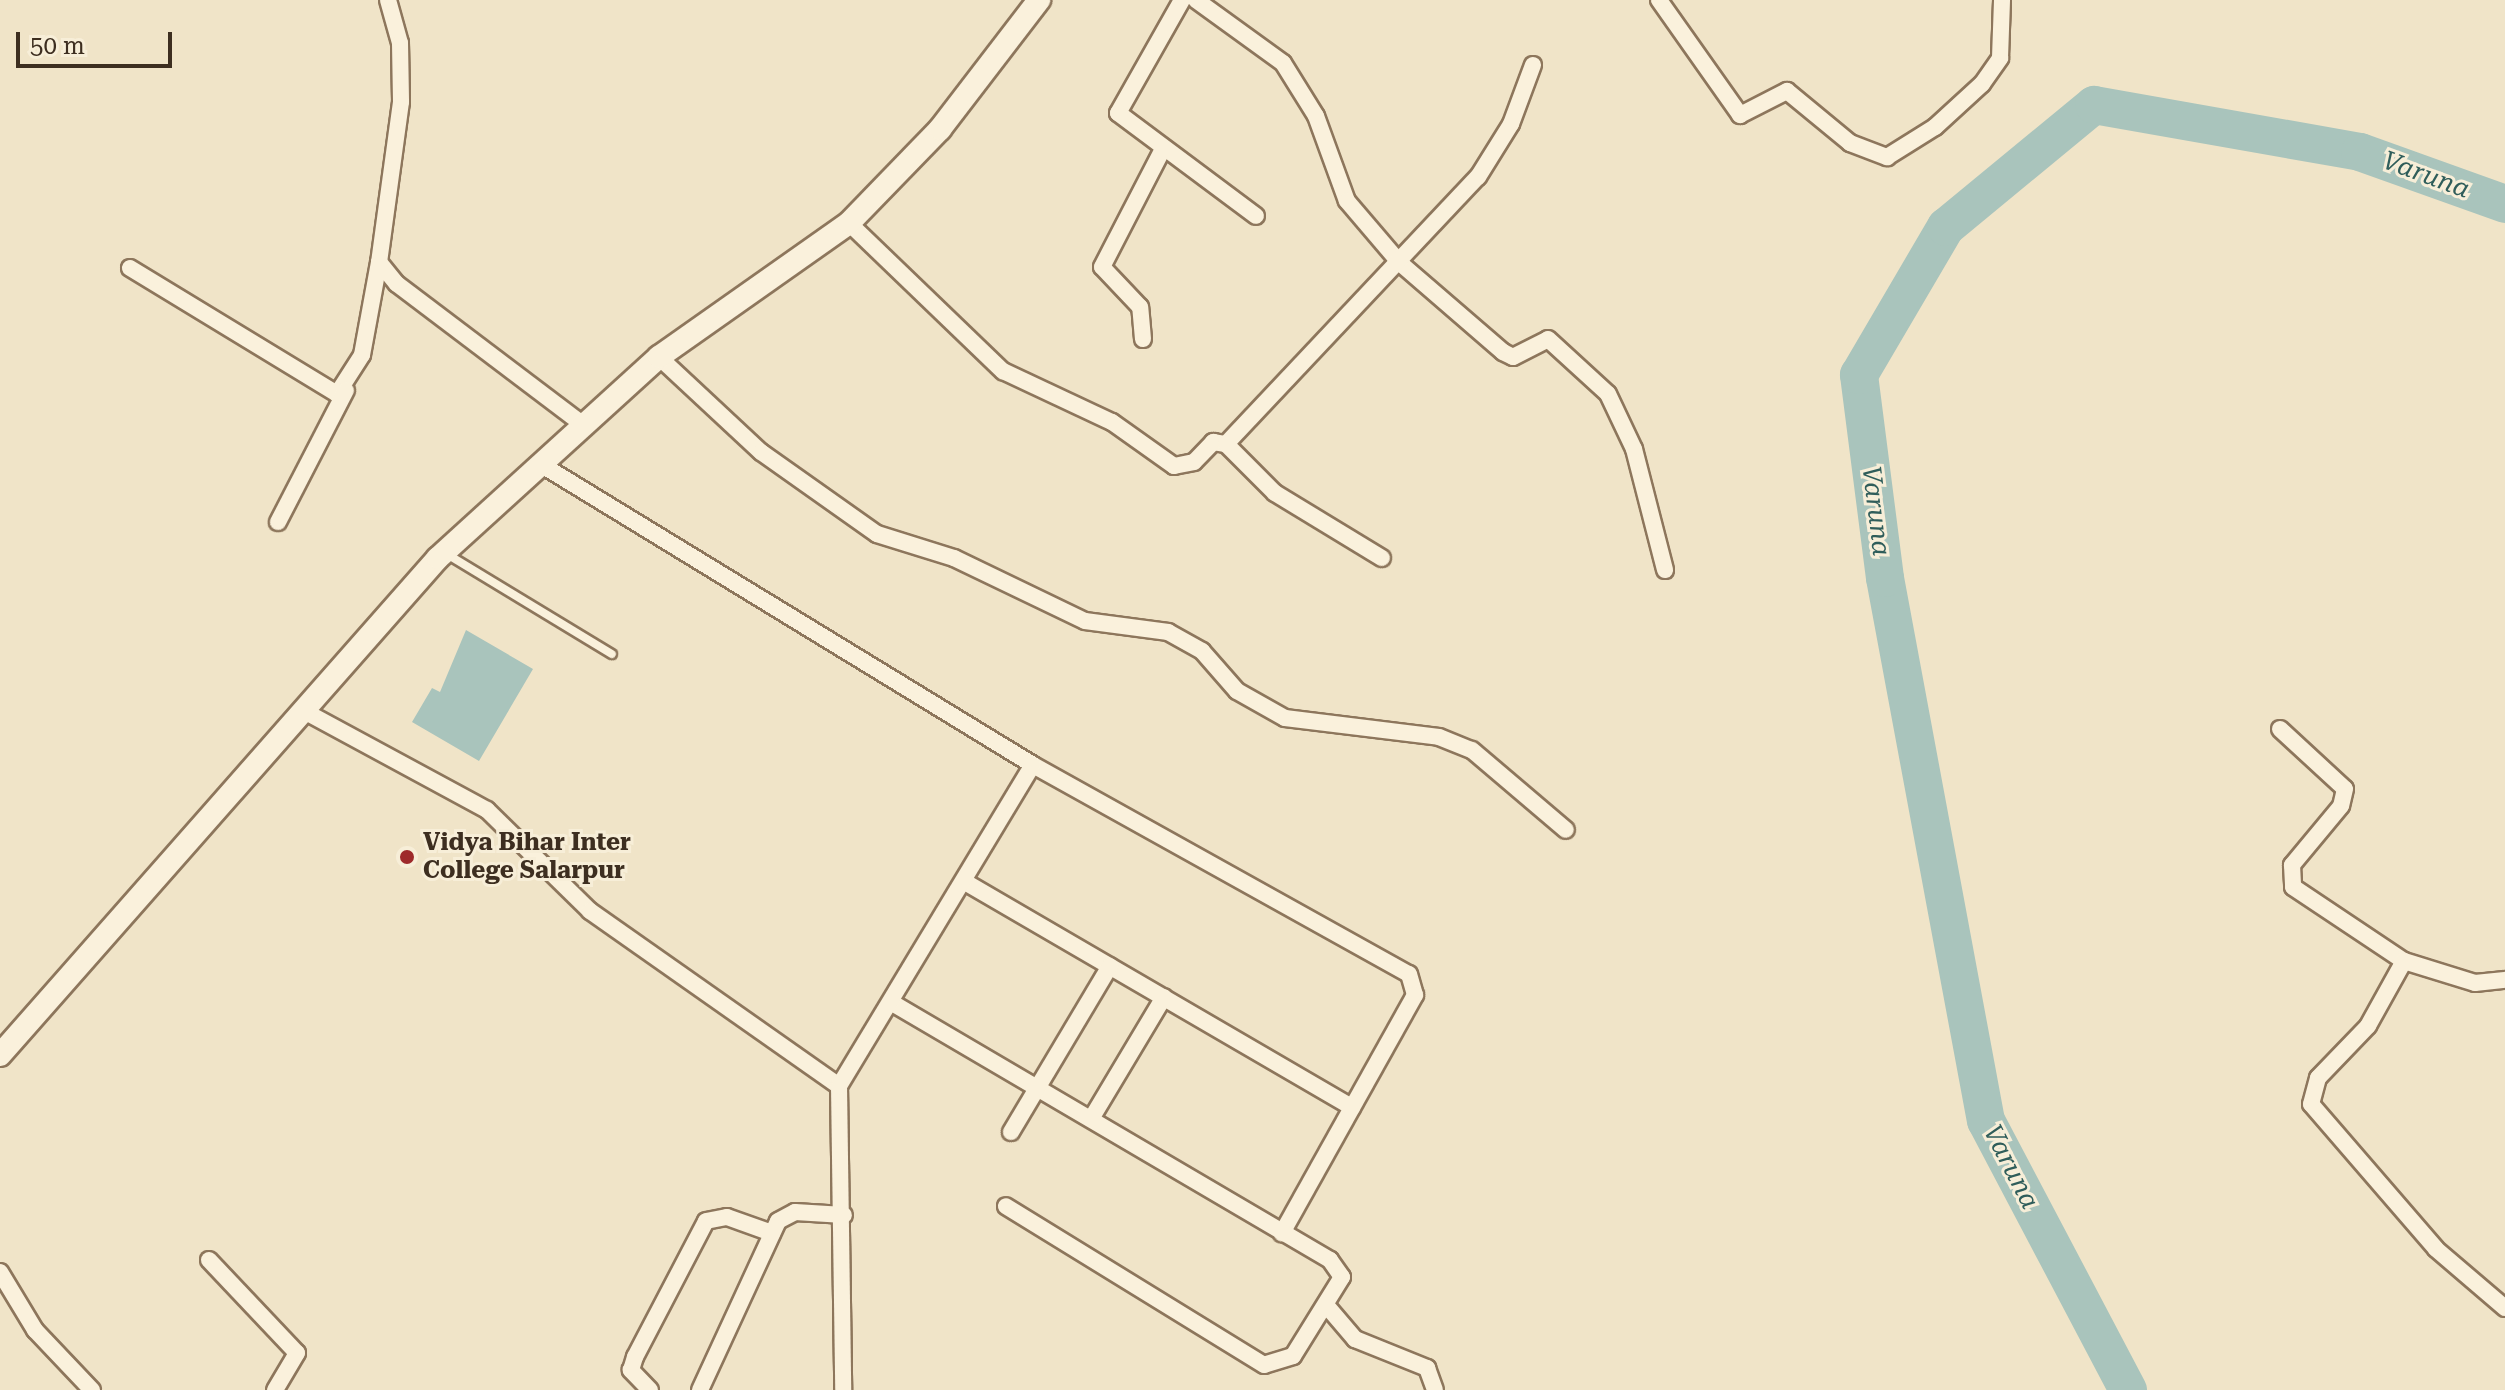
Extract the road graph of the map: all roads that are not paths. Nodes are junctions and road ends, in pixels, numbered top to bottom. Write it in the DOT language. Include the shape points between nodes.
graph roads {
  1 [pos="388,0"];
  2 [pos="1039,0"];
  3 [pos="1182,0"];
  4 [pos="1196,0"];
  5 [pos="1659,0"];
  6 [pos="2002,0"];
  7 [pos="1533,65"];
  8 [pos="1163,149"];
  9 [pos="1256,216"];
  10 [pos="849,223"];
  11 [pos="379,262"];
  12 [pos="1400,263"];
  13 [pos="130,268"];
  14 [pos="1143,339"];
  15 [pos="659,357"];
  16 [pos="346,390"];
  17 [pos="581,423"];
  18 [pos="1226,444"];
  19 [pos="542,465"];
  20 [pos="278,522"];
  21 [pos="444,552"];
  22 [pos="1382,558"];
  23 [pos="1665,570"];
  24 [pos="612,654"];
  25 [pos="304,711"];
  26 [pos="2280,729"];
  27 [pos="1033,765"];
  28 [pos="1566,830"];
  29 [pos="965,882"];
  30 [pos="2404,961"];
  31 [pos="1110,966"];
  32 [pos="2505,980"];
  33 [pos="1164,997"];
  34 [pos="894,1004"];
  35 [pos="0,1055"];
  36 [pos="839,1086"];
  37 [pos="1037,1086"];
  38 [pos="1352,1107"];
  39 [pos="1091,1119"];
  40 [pos="1011,1132"];
  41 [pos="1006,1206"];
  42 [pos="844,1215"];
  43 [pos="772,1233"];
  44 [pos="1282,1233"];
  45 [pos="209,1260"];
  46 [pos="0,1272"];
  47 [pos="1326,1305"];
  48 [pos="2505,1308"];
  49 [pos="92,1390"];
  50 [pos="275,1390"];
  51 [pos="650,1390"];
  52 [pos="700,1390"];
  53 [pos="843,1390"];
  54 [pos="1435,1390"];
  1 -- 11 [label="street" via="400,43 401,102"];
  2 -- 10 [label="street" via="940,129"];
  3 -- 8 [label="street" via="1119,104 1124,120"];
  4 -- 12 [label="street" via="1283,63 1316,116 1347,201"];
  5 -- 6 [label="street" via="1740,115 1787,91 1850,143 1887,157 1935,127 1982,84 2000,58"];
  7 -- 12 [label="street" via="1494,156"];
  8 -- 9 [label="street"];
  8 -- 14 [label="street" via="1102,267 1140,307"];
  10 -- 15 [label="street"];
  10 -- 18 [label="street" via="1003,371 1112,422 1174,466 1194,462 1213,442"];
  11 -- 16 [label="street" via="362,355"];
  11 -- 17 [label="street" via="397,284"];
  12 -- 18 [label="street"];
  12 -- 23 [label="street" via="1503,352 1513,357 1548,339 1608,394 1634,449"];
  13 -- 16 [label="street" via="325,392"];
  15 -- 17 [label="street"];
  15 -- 28 [label="street" via="761,452 877,534 954,558 1085,621 1168,632 1202,651 1237,691 1285,718 1416,733 1472,750"];
  16 -- 20 [label="street"];
  17 -- 19 [label="street"];
  18 -- 22 [label="street" via="1275,493"];
  19 -- 21 [label="street"];
  19 -- 27 [label="street"];
  21 -- 24 [label="lane"];
  21 -- 25 [label="street"];
  25 -- 35 [label="street"];
  25 -- 36 [label="street" via="487,810 590,911"];
  26 -- 30 [label="street" via="2345,789 2341,806 2288,879"];
  27 -- 29 [label="street"];
  27 -- 38 [label="street" via="1409,974 1415,995"];
  29 -- 31 [label="street"];
  29 -- 34 [label="street"];
  30 -- 32 [label="street" via="2475,983"];
  30 -- 48 [label="street" via="2368,1026 2318,1078 2311,1104 2436,1249"];
  31 -- 33 [label="street"];
  31 -- 37 [label="street"];
  33 -- 38 [label="street"];
  33 -- 39 [label="street"];
  34 -- 36 [label="street"];
  34 -- 37 [label="street"];
  36 -- 42 [label="street"];
  37 -- 39 [label="street"];
  37 -- 40 [label="street"];
  38 -- 44 [label="street"];
  39 -- 44 [label="street"];
  41 -- 47 [label="street" via="1264,1365 1293,1356"];
  42 -- 43 [label="street" via="785,1214"];
  42 -- 53 [label="street"];
  43 -- 51 [label="street" via="727,1217 706,1221 635,1357 631,1370"];
  43 -- 52 [label="street"];
  44 -- 47 [label="street" via="1341,1270"];
  45 -- 50 [label="street" via="297,1353"];
  46 -- 49 [label="street" via="35,1330"];
  47 -- 54 [label="street" via="1355,1339 1427,1368"];
}
